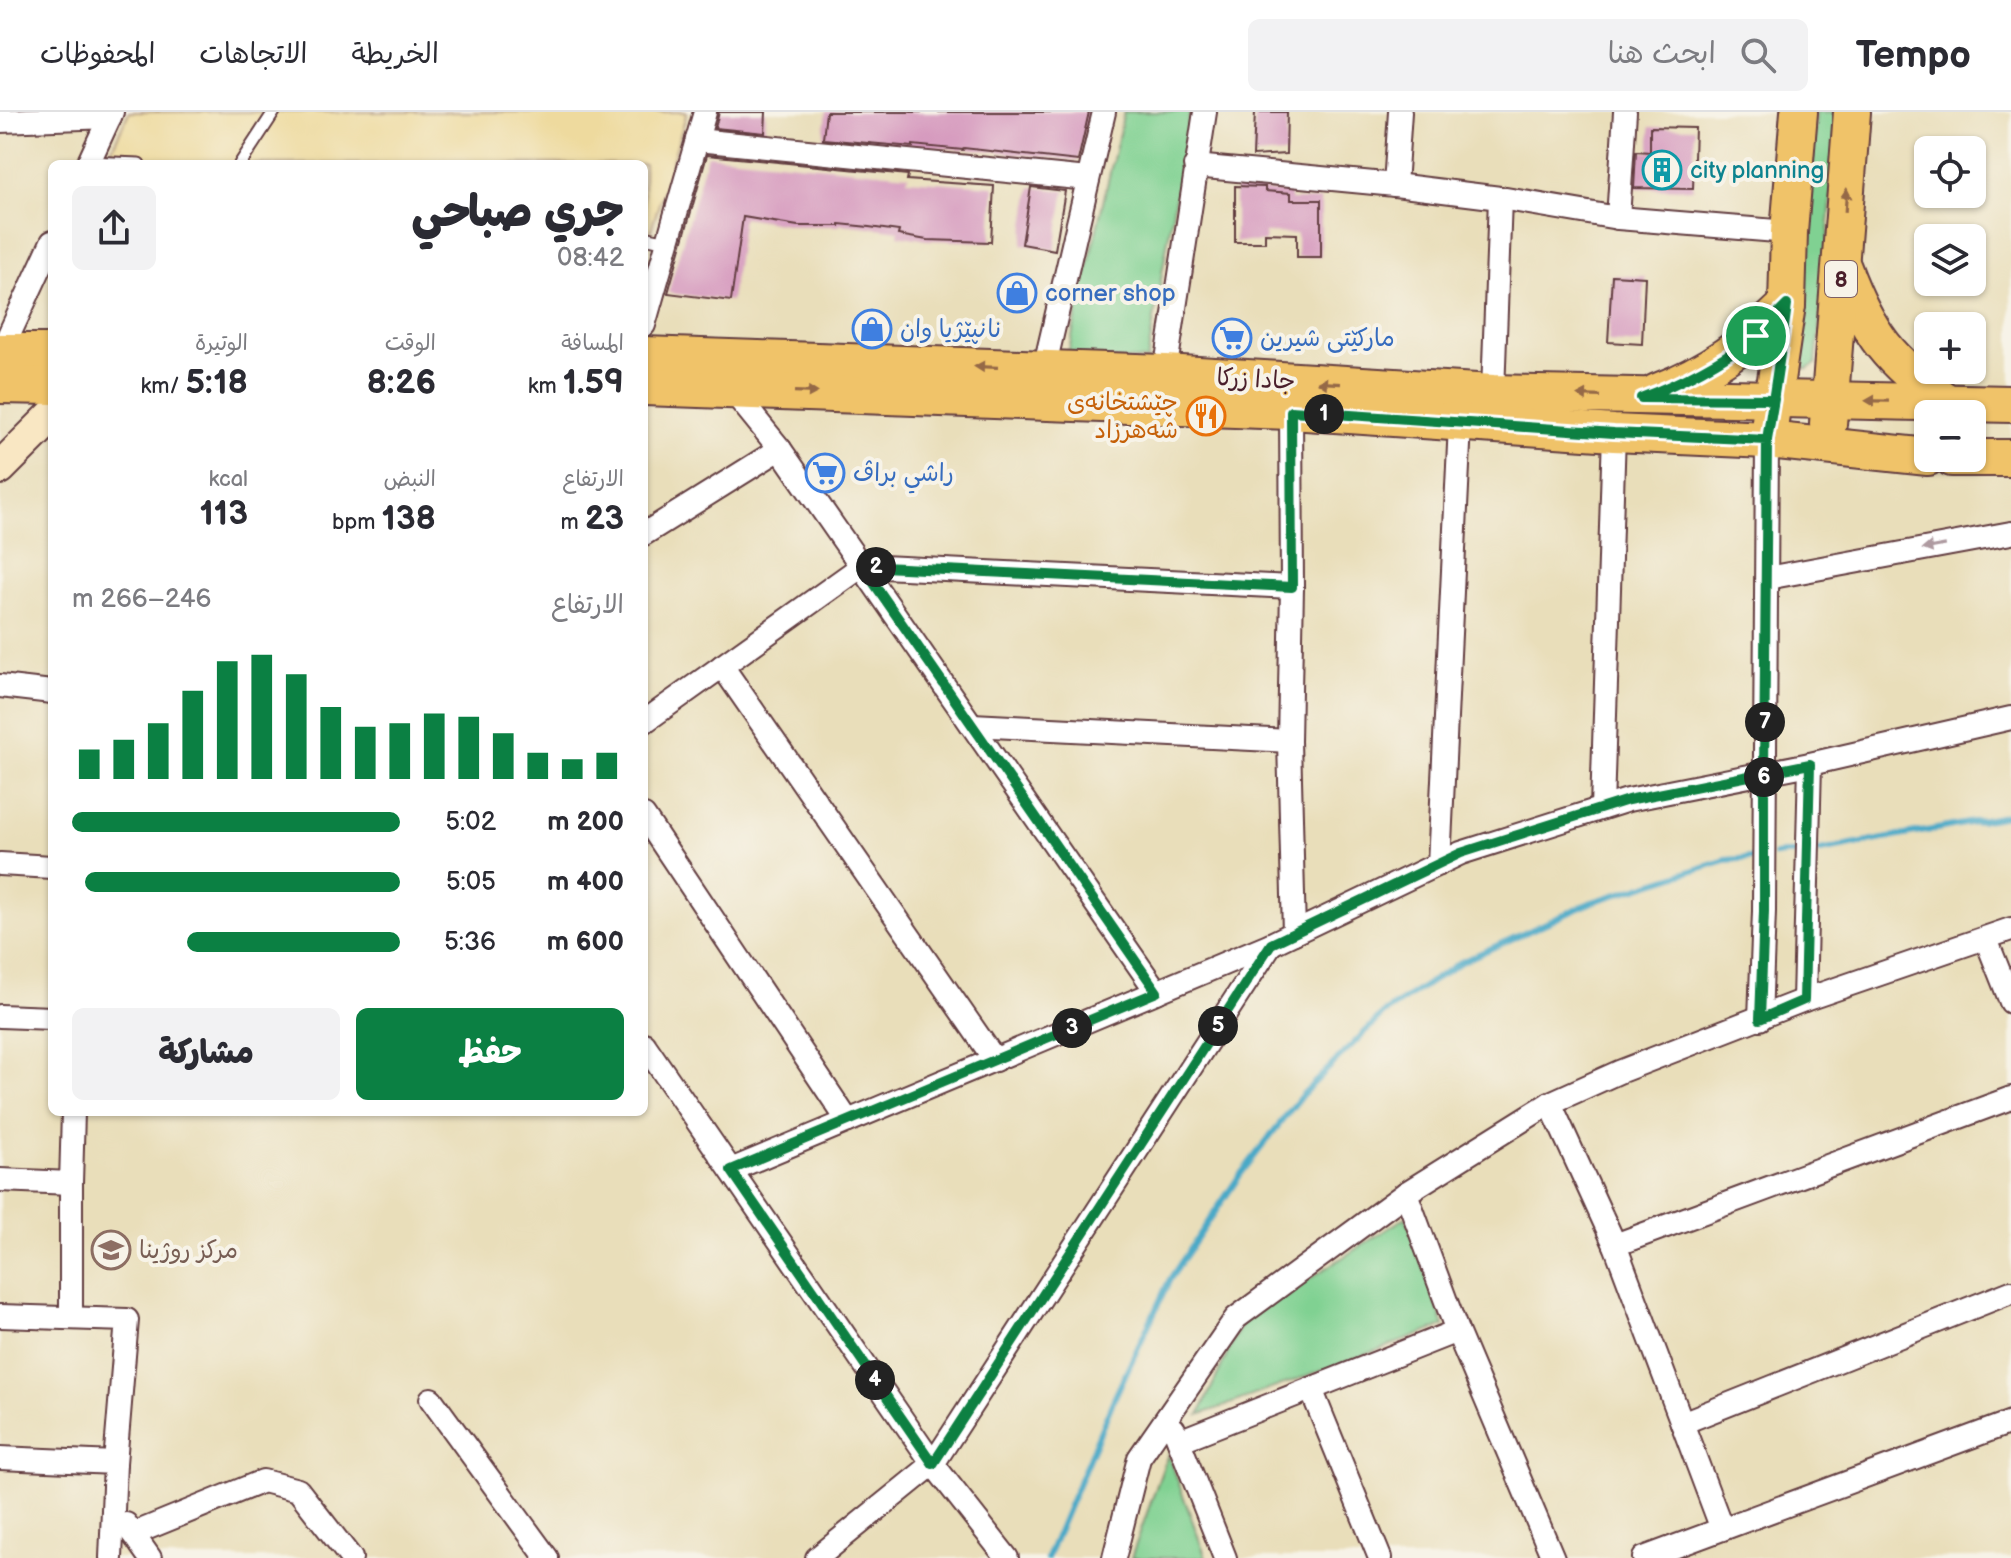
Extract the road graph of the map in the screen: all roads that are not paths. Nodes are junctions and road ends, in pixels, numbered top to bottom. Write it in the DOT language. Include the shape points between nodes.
graph roads {
  1 [pos="274,112"];
  2 [pos="705,112"];
  3 [pos="1104,112"];
  4 [pos="1205,112"];
  5 [pos="1400,112"];
  6 [pos="1625,112"];
  7 [pos="1799,112"];
  8 [pos="1852,112"];
  9 [pos="111,114"];
  10 [pos="69,115"];
  11 [pos="0,121"];
  12 [pos="697,140"];
  13 [pos="90,160"];
  14 [pos="243,160"];
  15 [pos="1195,166"];
  16 [pos="1088,179"];
  17 [pos="1395,185"];
  18 [pos="1500,198"];
  19 [pos="1618,218"];
  20 [pos="1789,232"];
  21 [pos="648,238"];
  22 [pos="668,242"];
  23 [pos="48,250"];
  24 [pos="1842,265"];
  25 [pos="1787,305"];
  26 [pos="648,311"];
  27 [pos="0,352"];
  28 [pos="48,352"];
  29 [pos="1781,352"];
  30 [pos="648,355"];
  31 [pos="1832,362"];
  32 [pos="1044,369"];
  33 [pos="1165,373"];
  34 [pos="0,385"];
  35 [pos="48,386"];
  36 [pos="648,387"];
  37 [pos="732,390"];
  38 [pos="1493,393"];
  39 [pos="1641,398"];
  40 [pos="1774,399"];
  41 [pos="1828,400"];
  42 [pos="1944,400"];
  43 [pos="1914,402"];
  44 [pos="1986,404"];
  45 [pos="2011,404"];
  46 [pos="1291,411"];
  47 [pos="48,420"];
  48 [pos="1460,424"];
  49 [pos="1614,433"];
  50 [pos="1767,440"];
  51 [pos="0,443"];
  52 [pos="1828,445"];
  53 [pos="780,449"];
  54 [pos="1914,455"];
  55 [pos="1986,458"];
  56 [pos="2011,458"];
  57 [pos="0,462"];
  58 [pos="0,468"];
  59 [pos="648,532"];
  60 [pos="2011,533"];
  61 [pos="862,566"];
  62 [pos="1767,578"];
  63 [pos="1292,587"];
  64 [pos="722,666"];
  65 [pos="0,686"];
  66 [pos="48,692"];
  67 [pos="2011,718"];
  68 [pos="648,719"];
  69 [pos="972,725"];
  70 [pos="1289,741"];
  71 [pos="1810,764"];
  72 [pos="1764,773"];
  73 [pos="1602,808"];
  74 [pos="648,822"];
  75 [pos="0,864"];
  76 [pos="1439,864"];
  77 [pos="48,867"];
  78 [pos="2011,929"];
  79 [pos="1294,933"];
  80 [pos="1986,939"];
  81 [pos="1271,944"];
  82 [pos="1157,992"];
  83 [pos="1804,1000"];
  84 [pos="2011,1002"];
  85 [pos="0,1016"];
  86 [pos="48,1018"];
  87 [pos="1760,1019"];
  88 [pos="648,1050"];
  89 [pos="995,1060"];
  90 [pos="2011,1098"];
  91 [pos="1550,1103"];
  92 [pos="73,1116"];
  93 [pos="848,1121"];
  94 [pos="731,1170"];
  95 [pos="0,1180"];
  96 [pos="71,1183"];
  97 [pos="1406,1193"];
  98 [pos="1615,1245"];
  99 [pos="2011,1292"];
  100 [pos="0,1316"];
  101 [pos="71,1318"];
  102 [pos="1457,1331"];
  103 [pos="1311,1389"];
  104 [pos="431,1399"];
  105 [pos="1168,1415"];
  106 [pos="2011,1422"];
  107 [pos="1682,1423"];
  108 [pos="1179,1441"];
  109 [pos="0,1458"];
  110 [pos="115,1463"];
  111 [pos="933,1464"];
  112 [pos="113,1507"];
  113 [pos="1722,1529"];
  114 [pos="133,1534"];
  115 [pos="111,1558"];
  116 [pos="150,1558"];
  117 [pos="351,1558"];
  118 [pos="547,1558"];
  119 [pos="817,1558"];
  120 [pos="1007,1558"];
  121 [pos="1114,1558"];
  122 [pos="1225,1558"];
  123 [pos="1380,1558"];
  124 [pos="1553,1558"];
  125 [pos="1644,1558"];
  1 -- 14 [label="lane"];
  2 -- 12 [label="street"];
  3 -- 16 [label="street"];
  4 -- 15 [label="street"];
  5 -- 17 [label="street"];
  6 -- 19 [label="street"];
  7 -- 20 [label="main road"];
  24 -- 8 [label="main road, 8, one-way"];
  9 -- 10 [label="street"];
  9 -- 13 [label="street"];
  10 -- 11 [label="street"];
  12 -- 16 [label="street"];
  12 -- 22 [label="street"];
  15 -- 17 [label="street"];
  15 -- 33 [label="street"];
  16 -- 32 [label="street"];
  17 -- 18 [label="street"];
  18 -- 19 [label="street"];
  18 -- 38 [label="street"];
  19 -- 20 [label="street"];
  20 -- 25 [label="main road"];
  21 -- 22 [label="lane"];
  22 -- 26 [label="street"];
  23 -- 27 [label="street"];
  24 -- 31 [label="main road, 8"];
  24 -- 42 [label="main road" via="1857,306 1881,344 1911,377"];
  25 -- 29 [label="main road"];
  25 -- 39 [label="main road" via="1720,362"];
  27 -- 28 [label="main road"];
  29 -- 31 [label="main road" via="1784,369 1799,380 1817,377"];
  29 -- 40 [label="main road"];
  32 -- 30 [label="main road, جادا زرکا, one-way"];
  31 -- 41 [label="main road, 8"];
  32 -- 33 [label="main road, جادا زرکا"];
  38 -- 33 [label="main road, جادا زرکا, one-way"];
  34 -- 35 [label="main road"];
  36 -- 37 [label="main road, جادا زرکا"];
  37 -- 46 [label="main road, جادا زرکا, one-way"];
  37 -- 53 [label="street"];
  39 -- 38 [label="main road, جادا زرکا, one-way"];
  39 -- 40 [label="main road, جادا زرکا"];
  40 -- 41 [label="main road, جادا زرکا"];
  40 -- 50 [label="main road"];
  43 -- 41 [label="main road, جادا زرکا, one-way"];
  41 -- 52 [label="main road, 8"];
  44 -- 45 [label="main road, جادا زرکا"];
  46 -- 48 [label="main road, جادا زرکا"];
  46 -- 63 [label="street"];
  47 -- 58 [label="main road"];
  48 -- 49 [label="main road, جادا زرکا"];
  48 -- 76 [label="street"];
  49 -- 50 [label="main road, جادا زرکا"];
  49 -- 73 [label="street"];
  50 -- 52 [label="main road, جادا زرکا"];
  50 -- 62 [label="street"];
  51 -- 57 [label="main road"];
  52 -- 54 [label="main road, جادا زرکا"];
  53 -- 59 [label="street"];
  53 -- 61 [label="street"];
  55 -- 56 [label="main road"];
  60 -- 62 [label="street, one-way"];
  61 -- 63 [label="street"];
  61 -- 64 [label="street"];
  61 -- 69 [label="street"];
  62 -- 72 [label="street"];
  63 -- 70 [label="street"];
  64 -- 68 [label="street"];
  64 -- 89 [label="street"];
  65 -- 66 [label="street"];
  67 -- 71 [label="street"];
  69 -- 70 [label="street"];
  69 -- 82 [label="street"];
  70 -- 79 [label="street"];
  71 -- 72 [label="street"];
  71 -- 83 [label="street"];
  72 -- 73 [label="street"];
  72 -- 87 [label="street"];
  73 -- 76 [label="street"];
  74 -- 93 [label="street"];
  75 -- 77 [label="street"];
  76 -- 79 [label="street"];
  78 -- 80 [label="street"];
  79 -- 81 [label="street"];
  80 -- 83 [label="street"];
  80 -- 84 [label="street"];
  81 -- 82 [label="street"];
  81 -- 111 [label="street"];
  82 -- 89 [label="street"];
  83 -- 87 [label="street"];
  85 -- 86 [label="street"];
  87 -- 91 [label="street"];
  88 -- 94 [label="street"];
  89 -- 93 [label="street"];
  90 -- 98 [label="street"];
  91 -- 97 [label="street"];
  91 -- 98 [label="street"];
  92 -- 96 [label="street"];
  93 -- 94 [label="street"];
  94 -- 111 [label="street"];
  95 -- 96 [label="street"];
  96 -- 101 [label="street"];
  97 -- 102 [label="street"];
  97 -- 105 [label="street" via="1236,1318"];
  98 -- 107 [label="street"];
  99 -- 107 [label="street"];
  100 -- 101 [label="street"];
  101 -- 110 [label="street" via="127,1320"];
  102 -- 103 [label="street"];
  102 -- 124 [label="street"];
  103 -- 108 [label="street"];
  103 -- 123 [label="street"];
  104 -- 118 [label="street"];
  105 -- 108 [label="street"];
  105 -- 121 [label="street" via="1139,1458"];
  106 -- 113 [label="street"];
  107 -- 113 [label="street"];
  108 -- 122 [label="street"];
  109 -- 110 [label="street"];
  110 -- 112 [label="street"];
  111 -- 119 [label="street"];
  111 -- 120 [label="street"];
  112 -- 114 [label="street"];
  112 -- 115 [label="street"];
  113 -- 125 [label="street"];
  114 -- 116 [label="street"];
  114 -- 117 [label="street" via="263,1481 298,1490"];
}
